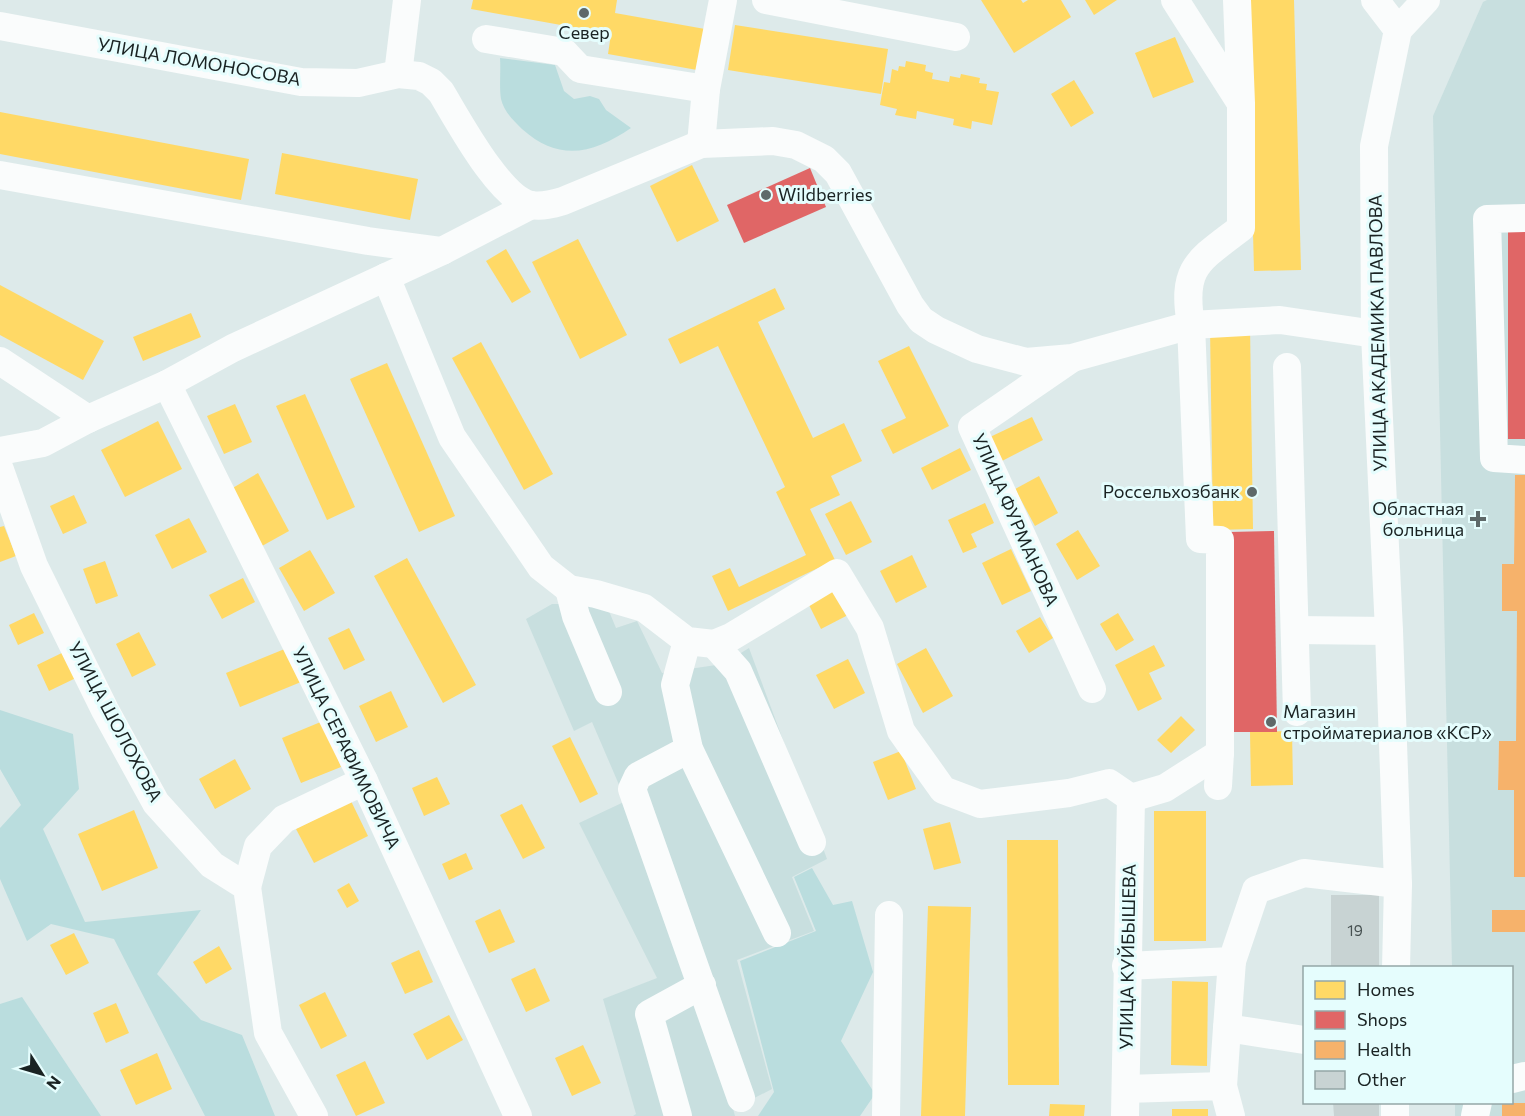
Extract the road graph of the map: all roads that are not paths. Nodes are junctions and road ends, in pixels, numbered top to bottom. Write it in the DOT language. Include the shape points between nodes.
graph roads {
  1 [pos="407,0"];
  2 [pos="723,0"];
  3 [pos="766,0"];
  4 [pos="1176,0"];
  5 [pos="1237,0"];
  6 [pos="1375,0"];
  7 [pos="1426,0"];
  8 [pos="0,26"];
  9 [pos="1398,30"];
  10 [pos="956,38"];
  11 [pos="486,39"];
  12 [pos="398,74"];
  13 [pos="706,89"];
  14 [pos="1241,104"];
  15 [pos="701,144"];
  16 [pos="0,175"];
  17 [pos="518,206"];
  18 [pos="1525,218"];
  19 [pos="442,251"];
  20 [pos="386,277"];
  21 [pos="1191,325"];
  22 [pos="1375,334"];
  23 [pos="1072,358"];
  24 [pos="0,361"];
  25 [pos="1287,367"];
  26 [pos="167,384"];
  27 [pos="88,419"];
  28 [pos="0,451"];
  29 [pos="1525,460"];
  30 [pos="0,470"];
  31 [pos="569,589"];
  32 [pos="1295,630"];
  33 [pos="1389,631"];
  34 [pos="700,643"];
  35 [pos="1092,689"];
  36 [pos="608,692"];
  37 [pos="1297,712"];
  38 [pos="689,749"];
  39 [pos="1220,753"];
  40 [pos="364,781"];
  41 [pos="1218,786"];
  42 [pos="1131,798"];
  43 [pos="812,842"];
  44 [pos="1398,884"];
  45 [pos="247,887"];
  46 [pos="890,915"];
  47 [pos="777,933"];
  48 [pos="1232,961"];
  49 [pos="1126,966"];
  50 [pos="1396,966"];
  51 [pos="702,985"];
  52 [pos="1227,1028"];
  53 [pos="1303,1040"];
  54 [pos="1223,1086"];
  55 [pos="741,1098"];
  56 [pos="1126,1102"];
  57 [pos="314,1116"];
  58 [pos="518,1116"];
  59 [pos="678,1116"];
  60 [pos="886,1116"];
  61 [pos="1231,1116"];
  1 -- 12 [label="street"];
  2 -- 13 [label="street"];
  3 -- 10 [label="street"];
  4 -- 14 [label="street"];
  5 -- 14 [label="street"];
  6 -- 9 [label="street"];
  7 -- 9 [label="street"];
  8 -- 12 [label="street, УЛИЦА ЛОМОНОСОВА" via="301,82 358,83"];
  9 -- 22 [label="street, УЛИЦА АКАДЕМИКА ПАВЛОВА" via="1374,146"];
  11 -- 13 [label="street" via="564,52 580,69"];
  12 -- 17 [label="street" via="419,76 441,92"];
  13 -- 15 [label="street"];
  14 -- 21 [label="street" via="1241,228 1203,258 1189,278 1186,299"];
  15 -- 17 [label="street" via="563,201"];
  15 -- 23 [label="street" via="773,141 796,145 824,159 838,173 921,320 977,349 1026,362"];
  16 -- 19 [label="street"];
  17 -- 19 [label="street"];
  18 -- 29 [label="street" via="1487,219 1494,458"];
  19 -- 20 [label="street"];
  20 -- 26 [label="street"];
  20 -- 31 [label="street" via="452,437 542,567"];
  21 -- 22 [label="street" via="1280,320"];
  21 -- 23 [label="street"];
  21 -- 39 [label="street" via="1200,539 1220,540"];
  22 -- 33 [label="street, УЛИЦА АКАДЕМИКА ПАВЛОВА"];
  23 -- 35 [label="street, УЛИЦА ФУРМАНОВА" via="972,427"];
  24 -- 27 [label="street"];
  25 -- 32 [label="street"];
  26 -- 27 [label="street"];
  26 -- 40 [label="street, УЛИЦА СЕРАФИМОВИЧА"];
  27 -- 28 [label="street" via="43,443"];
  30 -- 45 [label="street, УЛИЦА ШОЛОХОВА" via="34,566 156,803 212,865"];
  31 -- 34 [label="street" via="644,608"];
  31 -- 36 [label="street" via="576,616"];
  32 -- 33 [label="street"];
  32 -- 37 [label="street"];
  33 -- 44 [label="street, УЛИЦА АКАДЕМИКА ПАВЛОВА"];
  34 -- 38 [label="street" via="675,685"];
  34 -- 42 [label="street" via="731,637 837,573 870,628 901,731 943,790 980,804 1069,794 1109,783"];
  34 -- 43 [label="street" via="738,671"];
  38 -- 47 [label="street"];
  38 -- 51 [label="street" via="638,776 632,789"];
  39 -- 41 [label="street"];
  39 -- 42 [label="street" via="1165,788"];
  40 -- 45 [label="street" via="284,819 258,846"];
  40 -- 58 [label="street, УЛИЦА СЕРАФИМОВИЧА"];
  42 -- 49 [label="street, УЛИЦА КУЙБЫШЕВА"];
  44 -- 48 [label="street" via="1304,873 1256,890"];
  44 -- 50 [label="street, УЛИЦА АКАДЕМИКА ПАВЛОВА"];
  45 -- 57 [label="street" via="268,1033"];
  46 -- 60 [label="street"];
  48 -- 49 [label="street"];
  48 -- 52 [label="street"];
  49 -- 56 [label="street, УЛИЦА КУЙБЫШЕВА"];
  51 -- 55 [label="street"];
  51 -- 59 [label="street" via="649,1014"];
  52 -- 53 [label="street"];
  52 -- 54 [label="street"];
  54 -- 56 [label="street"];
  54 -- 61 [label="street"];
}
